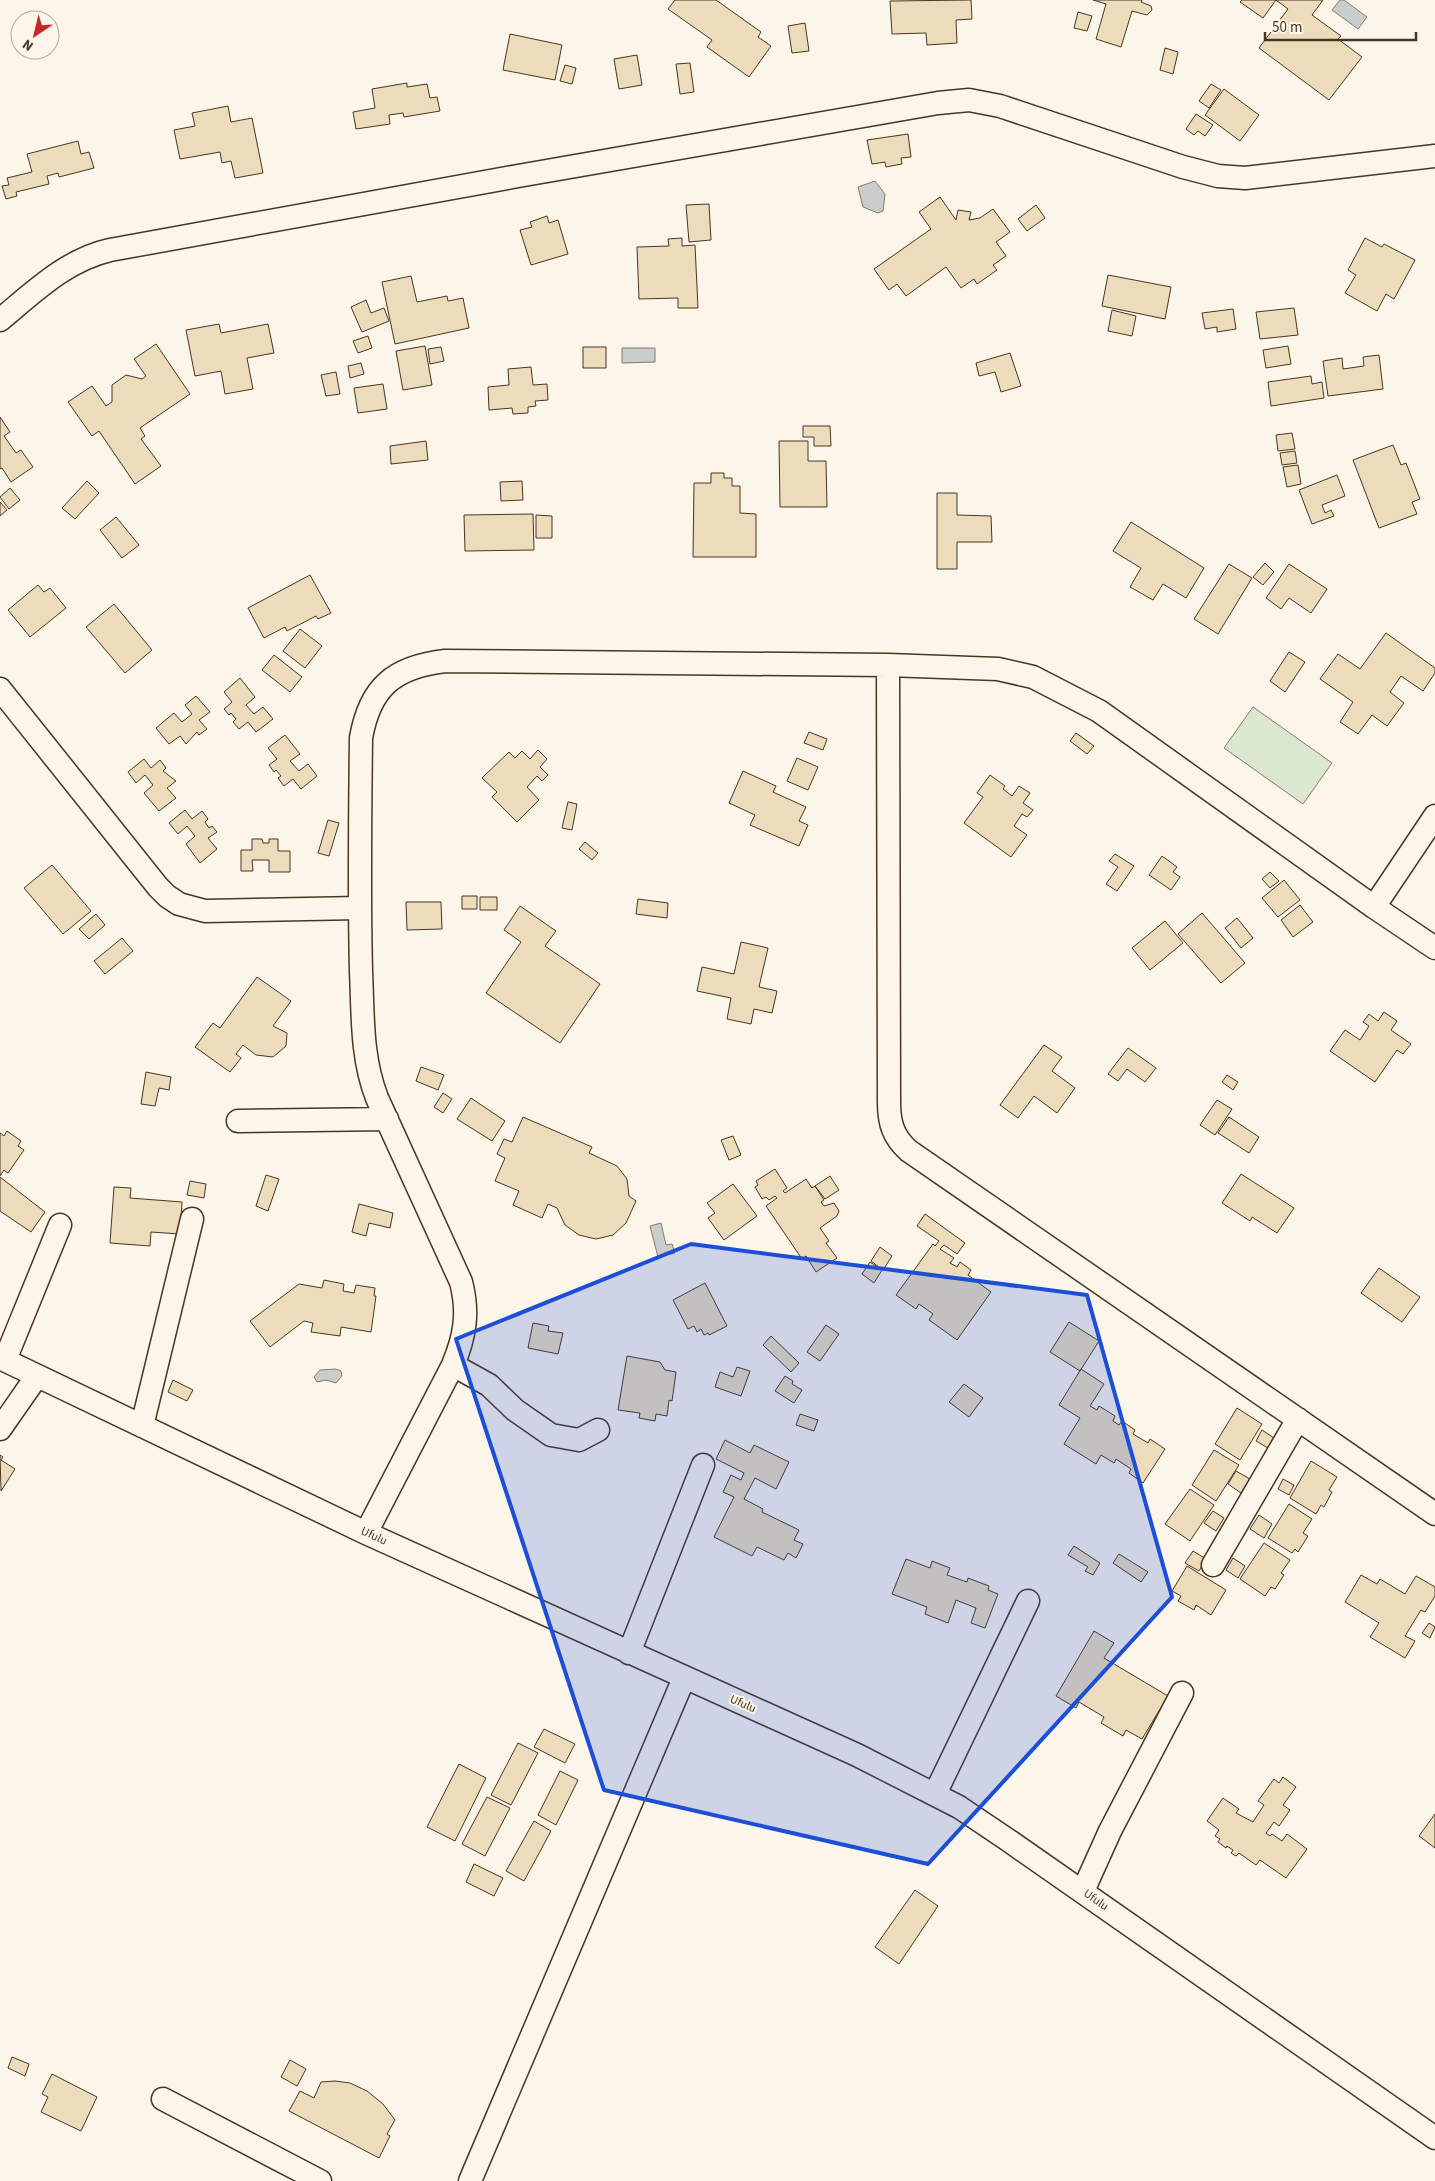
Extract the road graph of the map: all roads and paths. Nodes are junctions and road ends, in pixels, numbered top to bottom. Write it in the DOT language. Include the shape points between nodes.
graph roads {
  1 [pos="1435,156"];
  2 [pos="0,320"];
  3 [pos="888,665"];
  4 [pos="0,689"];
  5 [pos="1435,816"];
  6 [pos="1374,907"];
  7 [pos="359,908"];
  8 [pos="1435,948"];
  9 [pos="387,1119"];
  10 [pos="238,1121"];
  11 [pos="192,1219"];
  12 [pos="60,1225"];
  13 [pos="2,1359"];
  14 [pos="453,1365"];
  15 [pos="37,1376"];
  16 [pos="1298,1419"];
  17 [pos="142,1426"];
  18 [pos="0,1429"];
  19 [pos="598,1430"];
  20 [pos="702,1465"];
  21 [pos="1435,1514"];
  22 [pos="366,1533"];
  23 [pos="1213,1565"];
  24 [pos="1028,1601"];
  25 [pos="628,1653"];
  26 [pos="684,1678"];
  27 [pos="1182,1692"];
  28 [pos="935,1794"];
  29 [pos="1084,1891"];
  30 [pos="163,2099"];
  31 [pos="1431,2128"];
  32 [pos="320,2181"];
  33 [pos="470,2181"];
  1 -- 2 [label="street" via="1245,178 1218,176 1122,148 1000,106 969,100 938,103 110,250 68,266"];
  3 -- 6 [label="street" via="998,669 1033,677 1064,692 1099,711"];
  3 -- 7 [label="street" via="445,661 411,667 386,682 364,724 361,738"];
  3 -- 16 [label="street" via="889,1116 895,1136 909,1152"];
  4 -- 7 [label="street" via="158,887 179,904 205,911"];
  5 -- 6 [label="street"];
  6 -- 8 [label="street"];
  7 -- 9 [label="street" via="364,1052 371,1082"];
  9 -- 10 [label="street"];
  9 -- 14 [label="street" via="449,1252 464,1297 465,1328"];
  11 -- 17 [label="street"];
  12 -- 13 [label="street"];
  13 -- 15 [label="street, Ufulu"];
  14 -- 19 [label="street" via="489,1385 515,1410 552,1435 579,1440"];
  14 -- 22 [label="street"];
  15 -- 17 [label="street, Ufulu"];
  15 -- 18 [label="street"];
  16 -- 21 [label="street"];
  16 -- 23 [label="street"];
  17 -- 22 [label="street, Ufulu"];
  20 -- 25 [label="street"];
  22 -- 25 [label="street, Ufulu"];
  24 -- 28 [label="street"];
  25 -- 26 [label="street, Ufulu"];
  26 -- 28 [label="street, Ufulu" via="857,1755"];
  26 -- 33 [label="street"];
  27 -- 29 [label="street" via="1110,1831"];
  28 -- 29 [label="street, Ufulu"];
  29 -- 31 [label="street, Ufulu"];
  30 -- 32 [label="street"];
}
